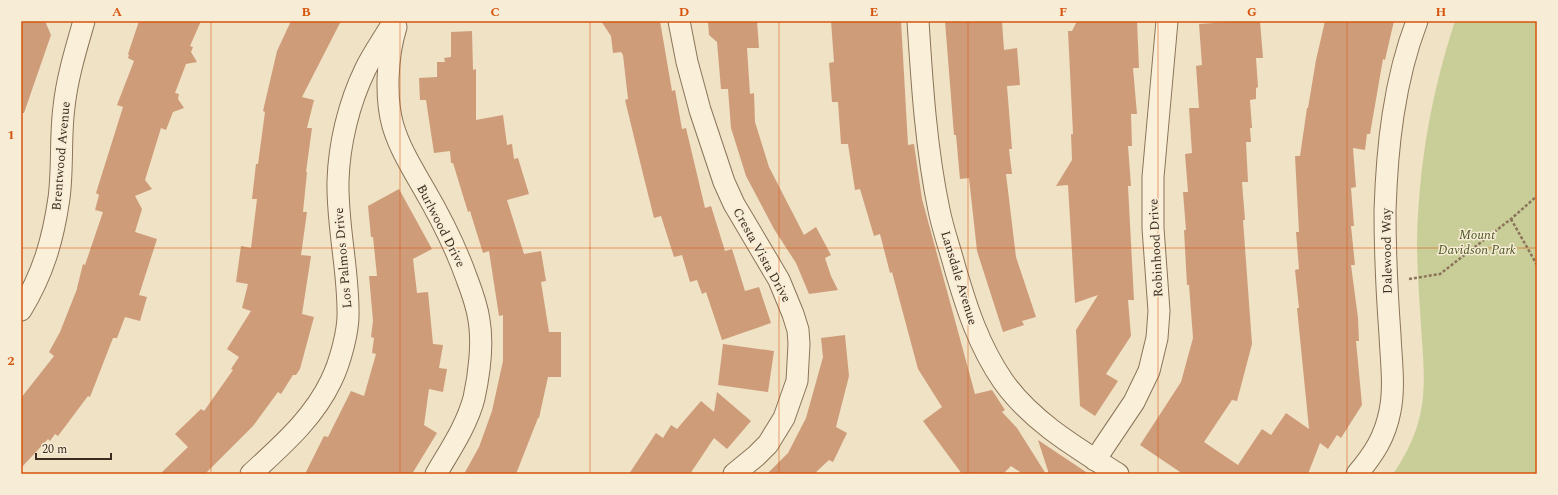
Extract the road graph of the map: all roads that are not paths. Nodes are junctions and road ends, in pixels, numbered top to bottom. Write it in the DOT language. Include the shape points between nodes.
graph roads {
  1 [pos="84,21"];
  2 [pos="394,21"];
  3 [pos="398,21"];
  4 [pos="679,21"];
  5 [pos="918,21"];
  6 [pos="1167,21"];
  7 [pos="1417,21"];
  8 [pos="21,310"];
  9 [pos="1096,460"];
  10 [pos="251,474"];
  11 [pos="436,474"];
  12 [pos="734,474"];
  13 [pos="1118,474"];
  14 [pos="1357,474"];
  1 -- 8 [label="street, Brentwood Avenue" via="73,58 64,107 59,198 50,246 32,291"];
  2 -- 10 [label="street, Los Palmos Drive" via="365,70 352,104 343,143 338,180 339,223 346,267 348,312 343,348 331,380 315,409"];
  3 -- 11 [label="street, Burlwood Drive" via="394,34 388,94 393,126 405,159 458,253 479,320 478,372 474,399 466,421"];
  4 -- 12 [label="street, Cresta Vista Drive" via="696,96 724,182 778,280 798,330 797,381 784,418 768,444"];
  5 -- 9 [label="street, Lansdale Avenue" via="931,165 939,212 968,312 983,348 1004,382 1027,409 1055,433"];
  6 -- 9 [label="street, Robinhood Drive" via="1153,177 1153,228 1159,311 1157,338 1149,371 1134,402"];
  7 -- 14 [label="street, Dalewood Way" via="1399,80 1388,144 1386,212 1391,410 1384,433 1372,456"];
  9 -- 13 [label="street, Lansdale Avenue"];
}
